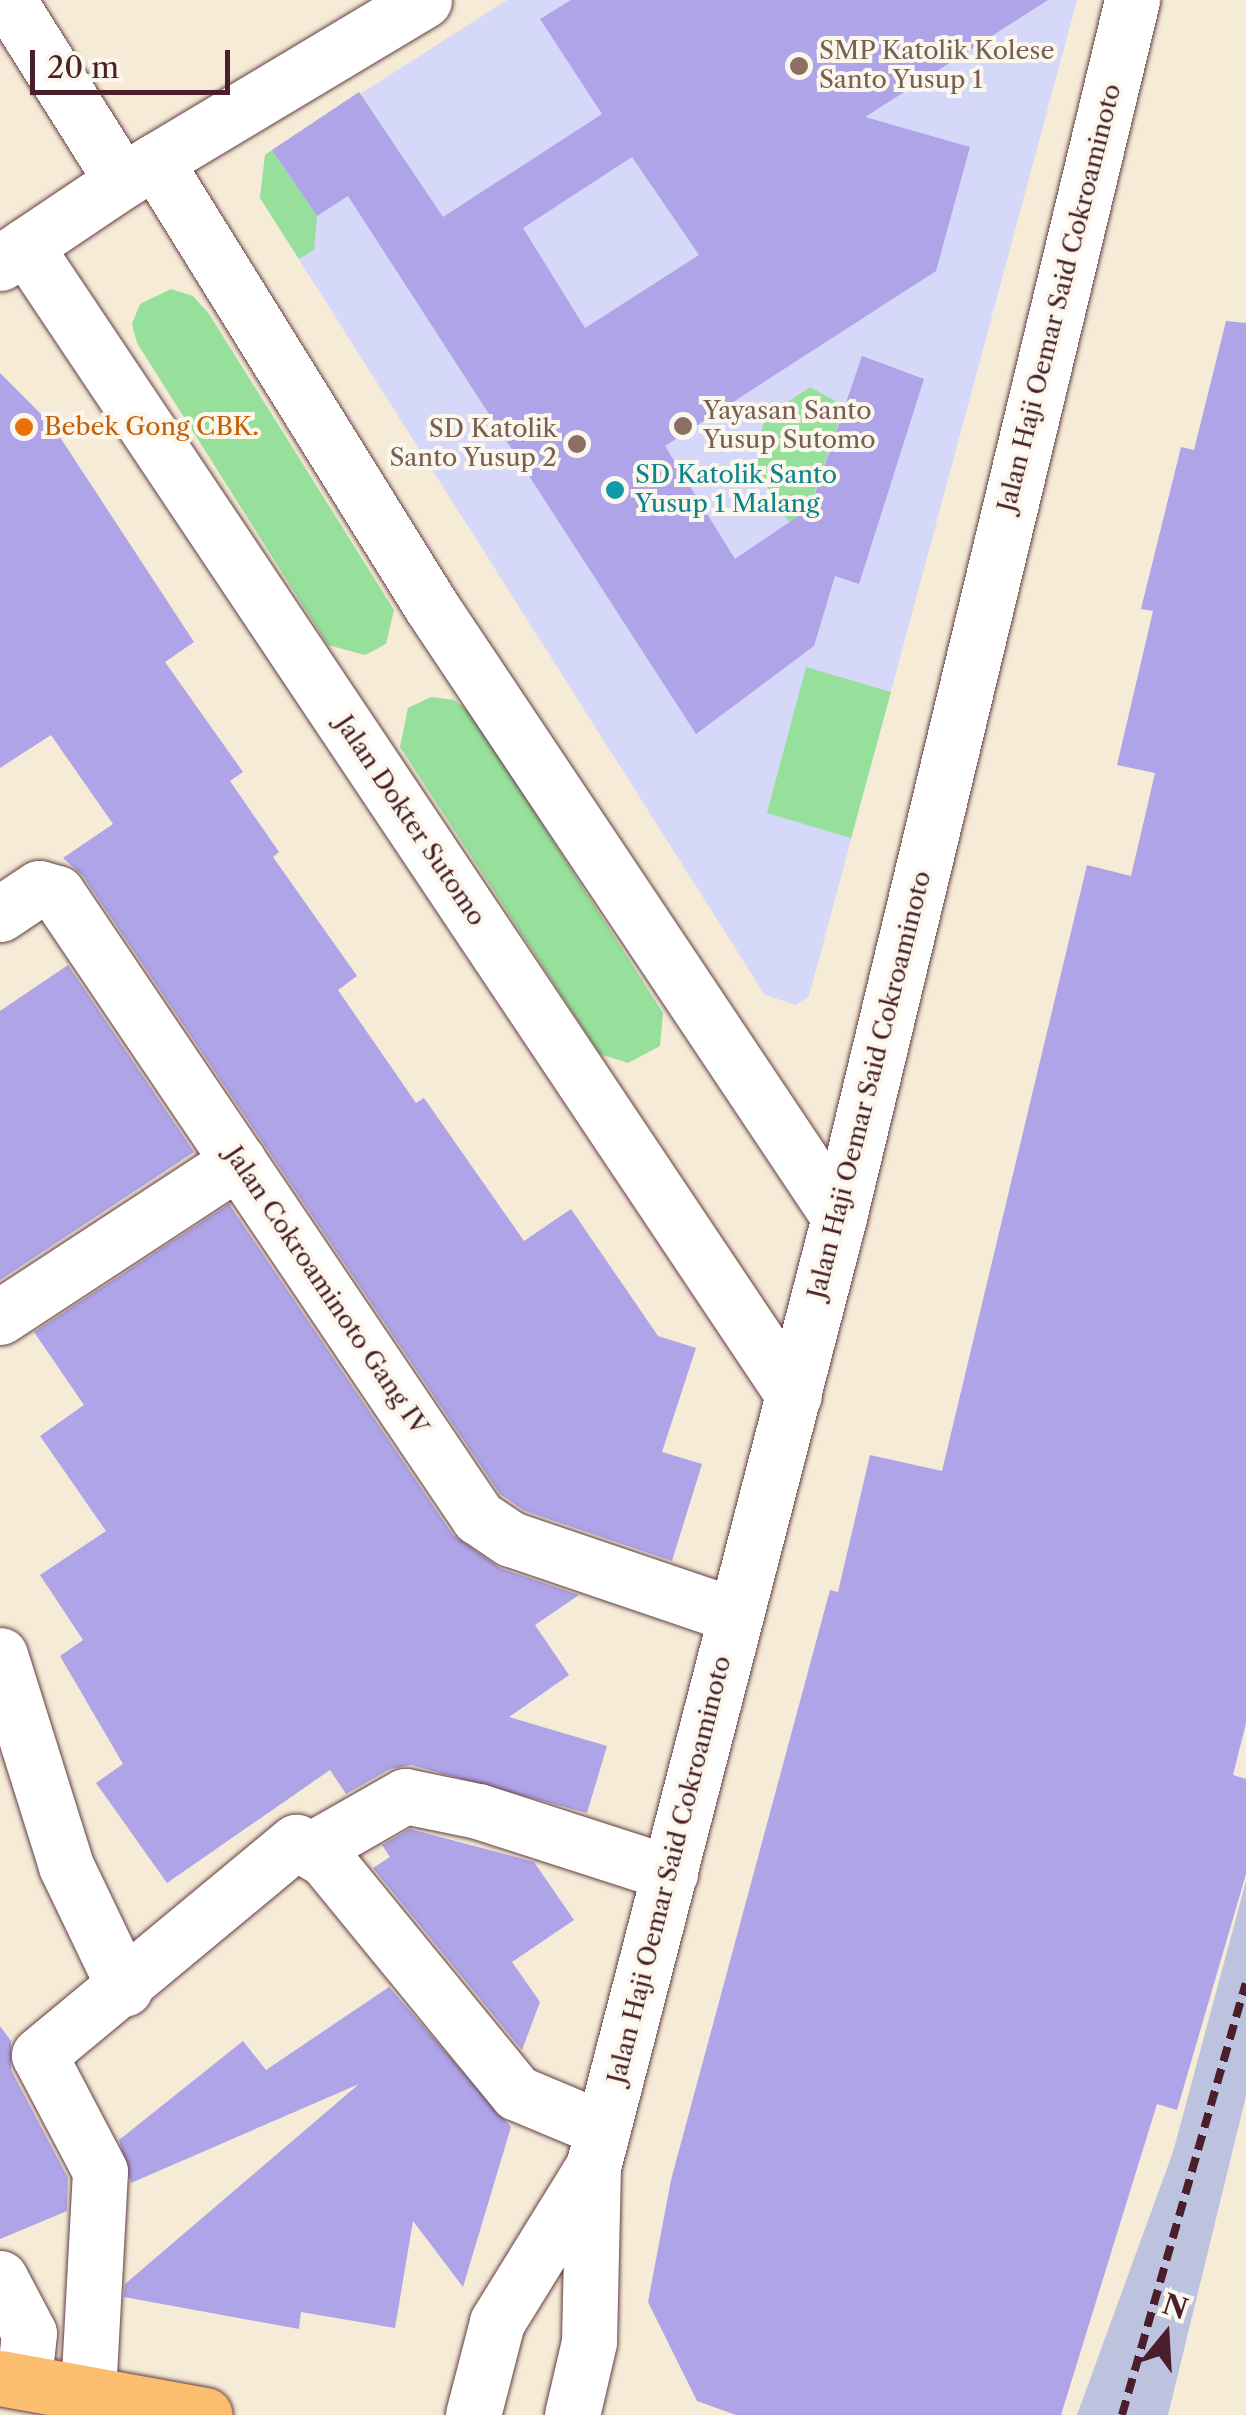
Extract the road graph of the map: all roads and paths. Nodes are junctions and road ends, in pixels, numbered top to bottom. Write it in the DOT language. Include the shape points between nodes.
graph roads {
  1 [pos="8,0"];
  2 [pos="424,0"];
  3 [pos="1132,0"];
  4 [pos="138,171"];
  5 [pos="13,255"];
  6 [pos="0,914"];
  7 [pos="238,1161"];
  8 [pos="840,1217"];
  9 [pos="0,1317"];
  10 [pos="794,1396"];
  11 [pos="734,1615"];
  12 [pos="0,1655"];
  13 [pos="314,1848"];
  14 [pos="670,1873"];
  15 [pos="125,1989"];
  16 [pos="598,2148"];
  17 [pos="0,2278"];
  18 [pos="12,2380"];
  19 [pos="88,2393"];
  20 [pos="205,2415"];
  21 [pos="473,2415"];
  22 [pos="572,2415"];
  1 -- 4 [label="street"];
  2 -- 4 [label="street"];
  3 -- 8 [label="street, Jalan Haji Oemar Said Cokroaminoto"];
  4 -- 5 [label="street"];
  4 -- 8 [label="street"];
  5 -- 10 [label="street, Jalan Dokter Sutomo"];
  6 -- 7 [label="street, Jalan Cokroaminoto Gang IV" via="39,888 57,893"];
  7 -- 9 [label="street"];
  7 -- 11 [label="street, Jalan Cokroaminoto Gang IV" via="478,1516 511,1539"];
  8 -- 10 [label="street, Jalan Haji Oemar Said Cokroaminoto"];
  10 -- 11 [label="street, Jalan Haji Oemar Said Cokroaminoto"];
  11 -- 14 [label="street, Jalan Haji Oemar Said Cokroaminoto"];
  12 -- 15 [label="street" via="66,1866"];
  13 -- 14 [label="street" via="404,1796 478,1811"];
  13 -- 15 [label="street" via="296,1842 288,1847"];
  13 -- 16 [label="street" via="516,2093"];
  14 -- 16 [label="street, Jalan Haji Oemar Said Cokroaminoto"];
  15 -- 19 [label="street" via="39,2055 100,2171"];
  16 -- 21 [label="street, Jalan Haji Oemar Said Cokroaminoto" via="496,2322"];
  16 -- 22 [label="street, Jalan Haji Oemar Said Cokroaminoto" via="589,2342"];
  17 -- 18 [label="street" via="28,2333"];
  18 -- 19 [label="main road"];
  19 -- 20 [label="main road"];
}
